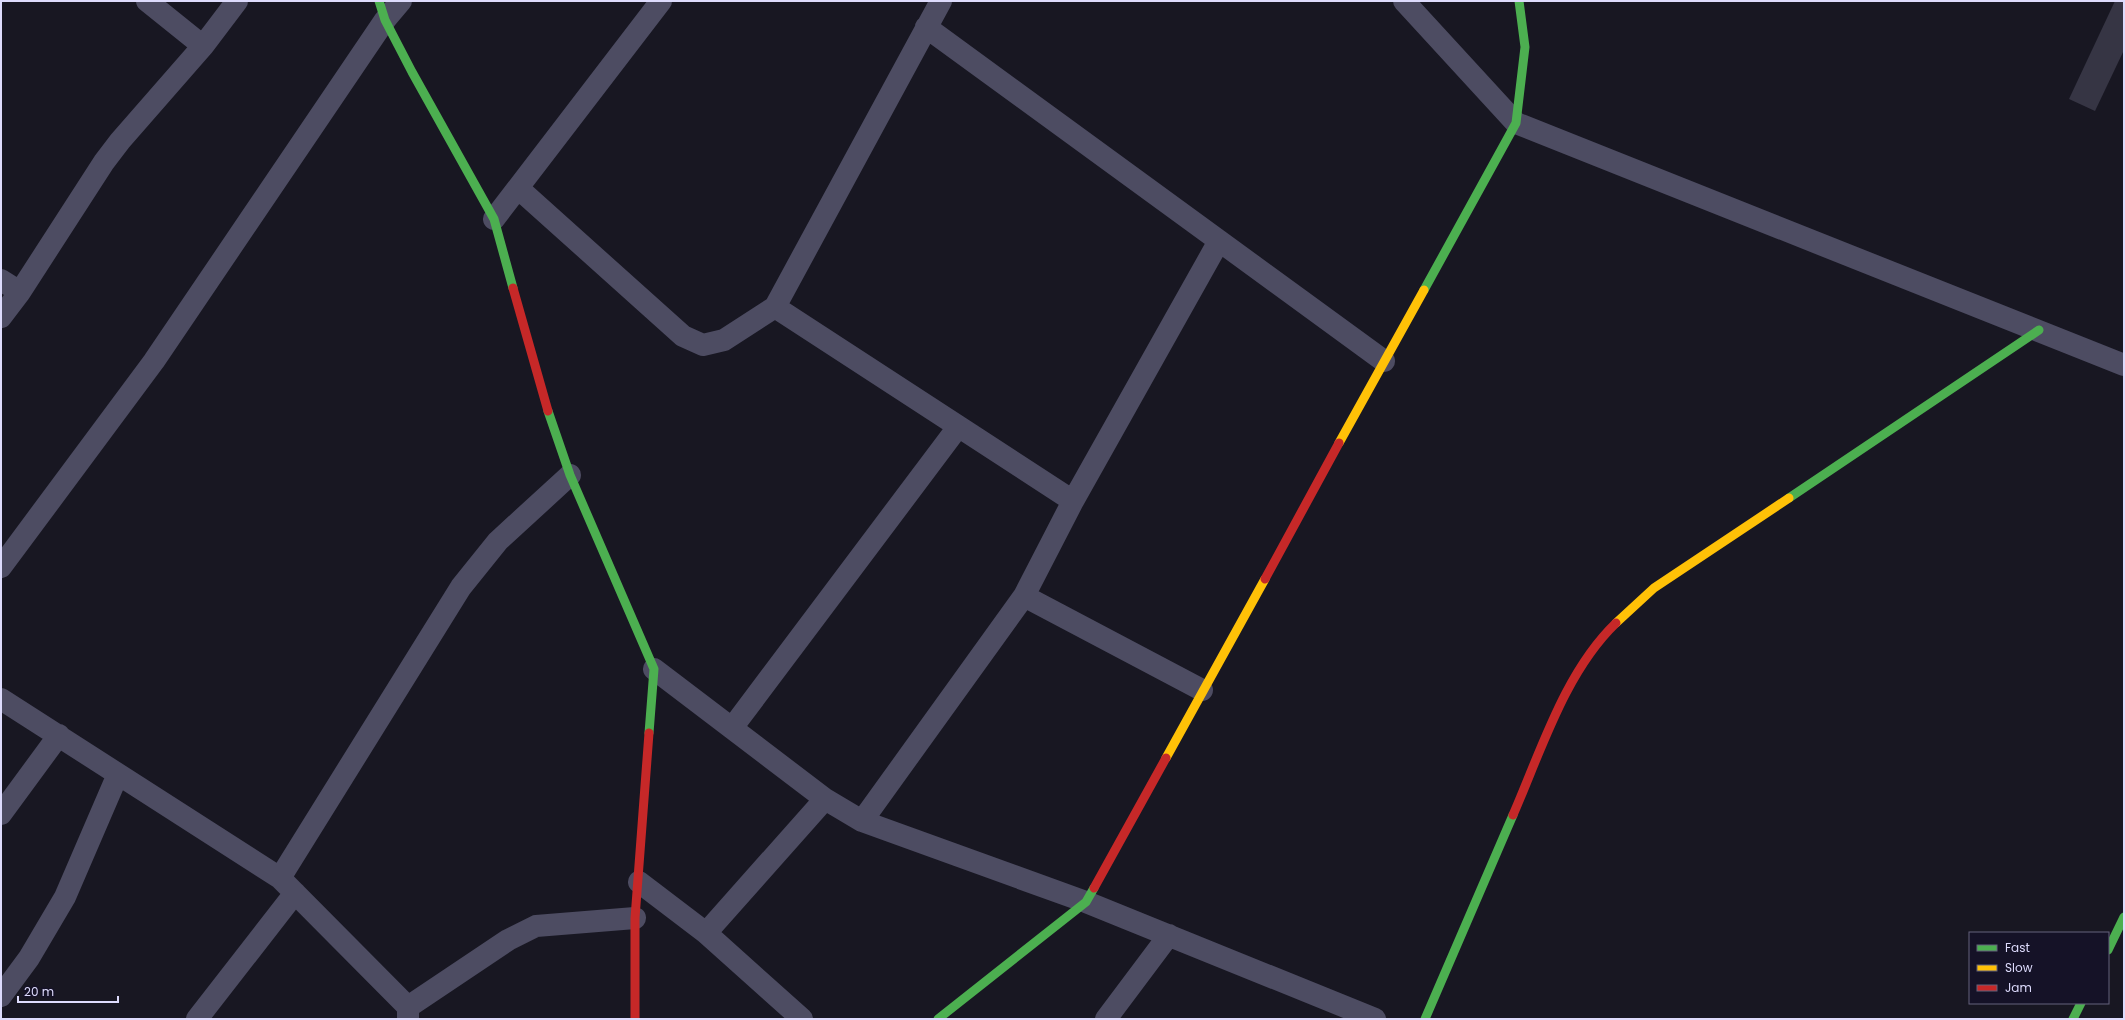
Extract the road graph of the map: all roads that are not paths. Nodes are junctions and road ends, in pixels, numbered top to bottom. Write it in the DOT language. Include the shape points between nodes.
graph roads {
  1 [pos="147,1"];
  2 [pos="237,1"];
  3 [pos="401,1"];
  4 [pos="661,1"];
  5 [pos="941,1"];
  6 [pos="1404,1"];
  7 [pos="1519,1"];
  8 [pos="382,11"];
  9 [pos="926,27"];
  10 [pos="203,46"];
  11 [pos="1516,123"];
  12 [pos="518,188"];
  13 [pos="494,218"];
  14 [pos="1219,240"];
  15 [pos="1,280"];
  16 [pos="20,292"];
  17 [pos="775,307"];
  18 [pos="1,317"];
  19 [pos="2039,330"];
  20 [pos="1384,361"];
  21 [pos="2124,365"];
  22 [pos="958,427"];
  23 [pos="570,475"];
  24 [pos="1073,501"];
  25 [pos="1,567"];
  26 [pos="1024,596"];
  27 [pos="654,669"];
  28 [pos="1202,690"];
  29 [pos="1,699"];
  30 [pos="732,728"];
  31 [pos="59,735"];
  32 [pos="118,774"];
  33 [pos="825,799"];
  34 [pos="1,814"];
  35 [pos="862,821"];
  36 [pos="638,882"];
  37 [pos="288,885"];
  38 [pos="1086,902"];
  39 [pos="2124,917"];
  40 [pos="636,918"];
  41 [pos="706,934"];
  42 [pos="1169,935"];
  43 [pos="2109,948"];
  44 [pos="1,996"];
  45 [pos="2080,1004"];
  46 [pos="408,1013"];
  47 [pos="197,1019"];
  48 [pos="635,1019"];
  49 [pos="802,1019"];
  50 [pos="938,1019"];
  51 [pos="1106,1019"];
  52 [pos="1375,1019"];
  53 [pos="1425,1019"];
  54 [pos="2073,1019"];
  1 -- 10 [label="street"];
  2 -- 10 [label="street"];
  3 -- 8 [label="street"];
  4 -- 12 [label="street"];
  5 -- 9 [label="street"];
  6 -- 11 [label="street"];
  7 -- 11 [label="street" via="1525,47"];
  8 -- 13 [label="street"];
  8 -- 25 [label="street" via="154,361"];
  9 -- 14 [label="street"];
  9 -- 17 [label="street"];
  10 -- 16 [label="street" via="104,162"];
  11 -- 19 [label="street"];
  11 -- 20 [label="street"];
  12 -- 13 [label="street"];
  12 -- 17 [label="street" via="683,336 703,346 724,340"];
  13 -- 23 [label="street" via="542,394"];
  14 -- 20 [label="street"];
  14 -- 24 [label="street"];
  15 -- 16 [label="street"];
  16 -- 18 [label="street"];
  17 -- 22 [label="street"];
  19 -- 21 [label="street"];
  19 -- 53 [label="street" via="1654,588 1606,633 1568,687"];
  20 -- 28 [label="street"];
  22 -- 24 [label="street"];
  22 -- 30 [label="street"];
  23 -- 27 [label="street"];
  23 -- 37 [label="street" via="498,541 461,587"];
  24 -- 26 [label="street"];
  26 -- 28 [label="street"];
  26 -- 35 [label="street"];
  27 -- 30 [label="street"];
  27 -- 36 [label="street"];
  28 -- 38 [label="street"];
  29 -- 31 [label="street"];
  30 -- 33 [label="street"];
  31 -- 32 [label="street"];
  31 -- 34 [label="street"];
  32 -- 37 [label="street"];
  32 -- 44 [label="street" via="62,902 29,958"];
  33 -- 35 [label="street"];
  33 -- 41 [label="street"];
  35 -- 38 [label="street"];
  36 -- 40 [label="street"];
  36 -- 41 [label="street"];
  37 -- 46 [label="street"];
  37 -- 47 [label="street"];
  38 -- 42 [label="street"];
  38 -- 50 [label="street"];
  39 -- 43 [label="street"];
  40 -- 46 [label="street" via="536,926 508,940"];
  40 -- 48 [label="street"];
  41 -- 49 [label="street"];
  42 -- 51 [label="street"];
  42 -- 52 [label="street"];
  45 -- 54 [label="street"];
}
